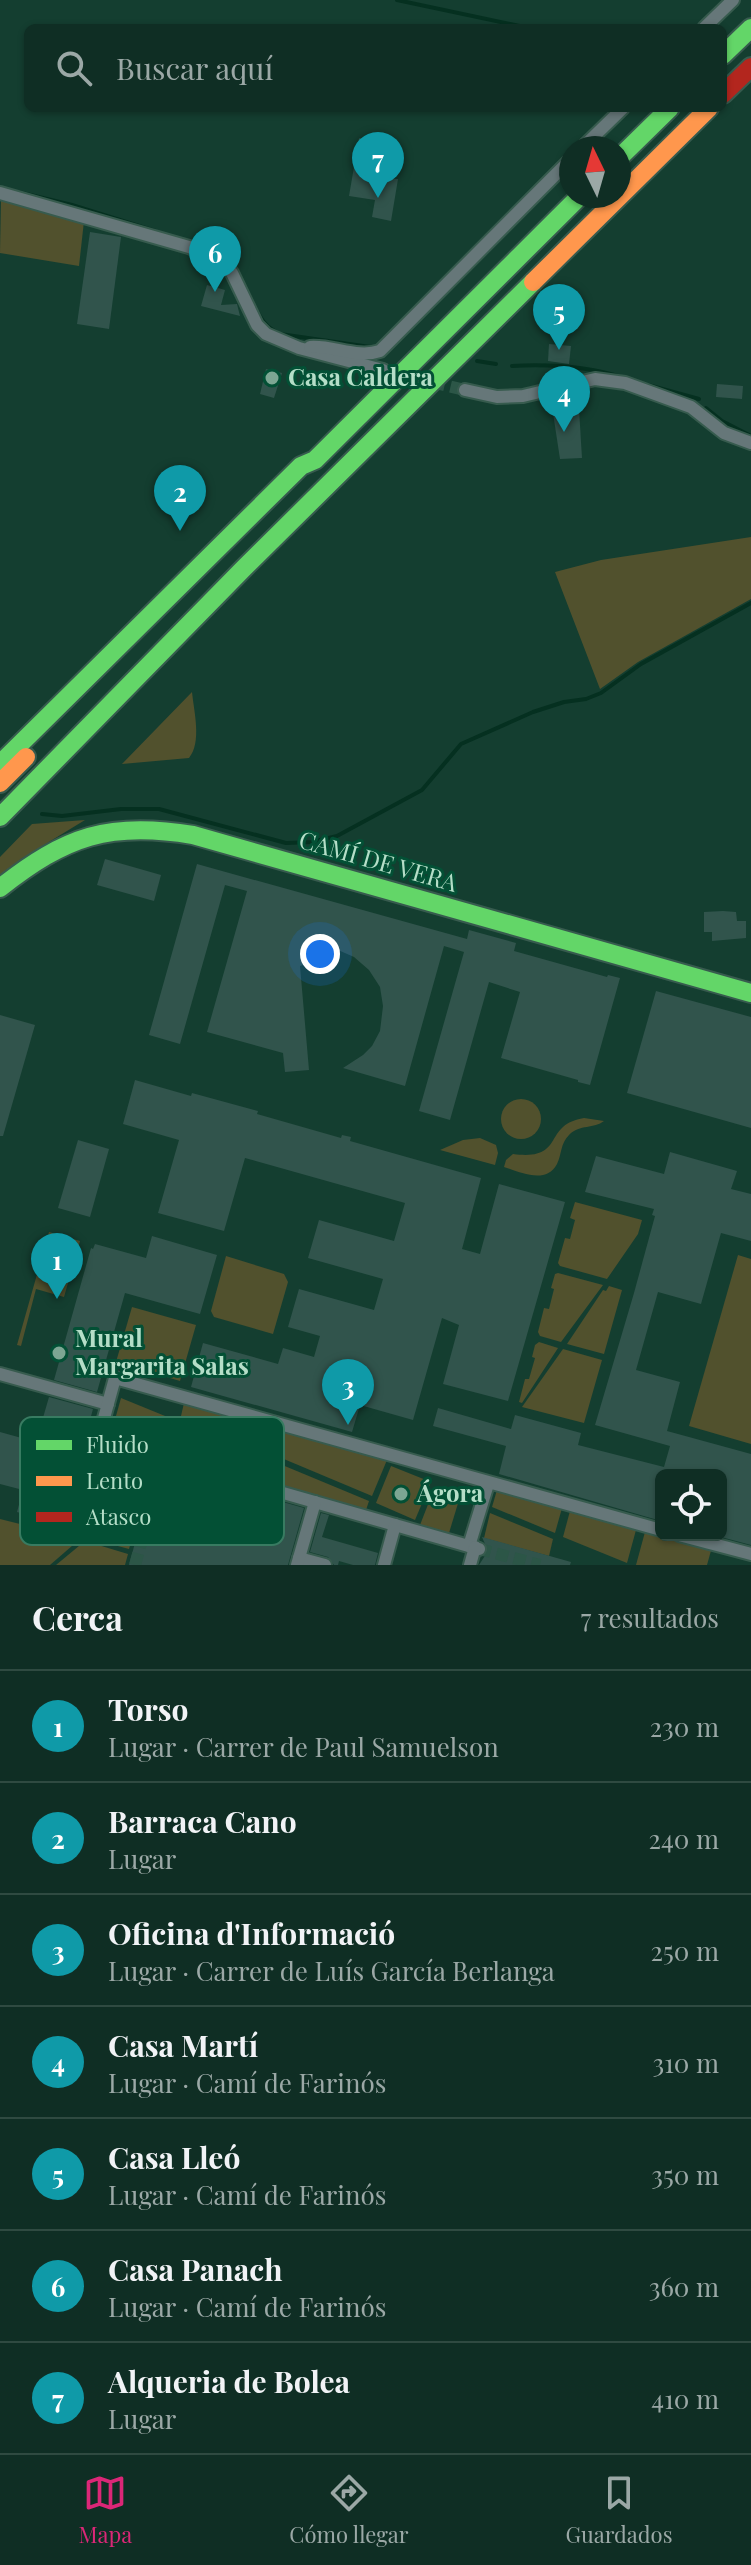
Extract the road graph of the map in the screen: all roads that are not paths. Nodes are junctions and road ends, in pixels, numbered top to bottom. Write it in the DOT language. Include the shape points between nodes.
graph roads {
  1 [pos="733,0"];
  2 [pos="708,24"];
  3 [pos="751,28"];
  4 [pos="727,51"];
  5 [pos="751,67"];
  6 [pos="727,90"];
  7 [pos="619,112"];
  8 [pos="666,112"];
  9 [pos="705,112"];
  10 [pos="594,136"];
  11 [pos="631,146"];
  12 [pos="559,171"];
  13 [pos="0,193"];
  14 [pos="568,208"];
  15 [pos="299,348"];
  16 [pos="383,370"];
  17 [pos="465,390"];
  18 [pos="751,443"];
  19 [pos="315,460"];
  20 [pos="0,764"];
  21 [pos="0,783"];
  22 [pos="1,816"];
  23 [pos="0,888"];
  24 [pos="751,993"];
  25 [pos="0,1374"];
  26 [pos="108,1404"];
  27 [pos="104,1417"];
  28 [pos="254,1417"];
  29 [pos="284,1425"];
  30 [pos="488,1484"];
  31 [pos="284,1493"];
  32 [pos="315,1502"];
  33 [pos="395,1525"];
  34 [pos="655,1528"];
  35 [pos="702,1541"];
  36 [pos="474,1547"];
  37 [pos="751,1554"];
  38 [pos="298,1562"];
  39 [pos="325,1565"];
  40 [pos="384,1565"];
  41 [pos="470,1565"];
  1 -- 2 [label="street"];
  3 -- 4 [label="main road"];
  5 -- 6 [label="main road"];
  7 -- 10 [label="street"];
  8 -- 11 [label="main road"];
  9 -- 22 [label="main road"];
  12 -- 15 [label="street" via="380,351"];
  13 -- 15 [label="street" via="220,260 257,325"];
  14 -- 19 [label="main road"];
  15 -- 16 [label="street"];
  17 -- 18 [label="street" via="523,396 595,379 625,383 691,407 724,433"];
  19 -- 20 [label="main road" via="301,466"];
  19 -- 21 [label="main road" via="313,473"];
  23 -- 24 [label="main road, CAMÍ DE VERA" via="69,843 116,829 156,828"];
  25 -- 26 [label="street"];
  26 -- 27 [label="street"];
  26 -- 28 [label="street" via="115,1378"];
  29 -- 30 [label="street"];
  30 -- 34 [label="street"];
  30 -- 36 [label="street"];
  31 -- 32 [label="street"];
  32 -- 33 [label="street"];
  32 -- 38 [label="street"];
  33 -- 36 [label="street"];
  33 -- 40 [label="street"];
  35 -- 37 [label="street"];
  36 -- 41 [label="street"];
  38 -- 39 [label="street"];
}
